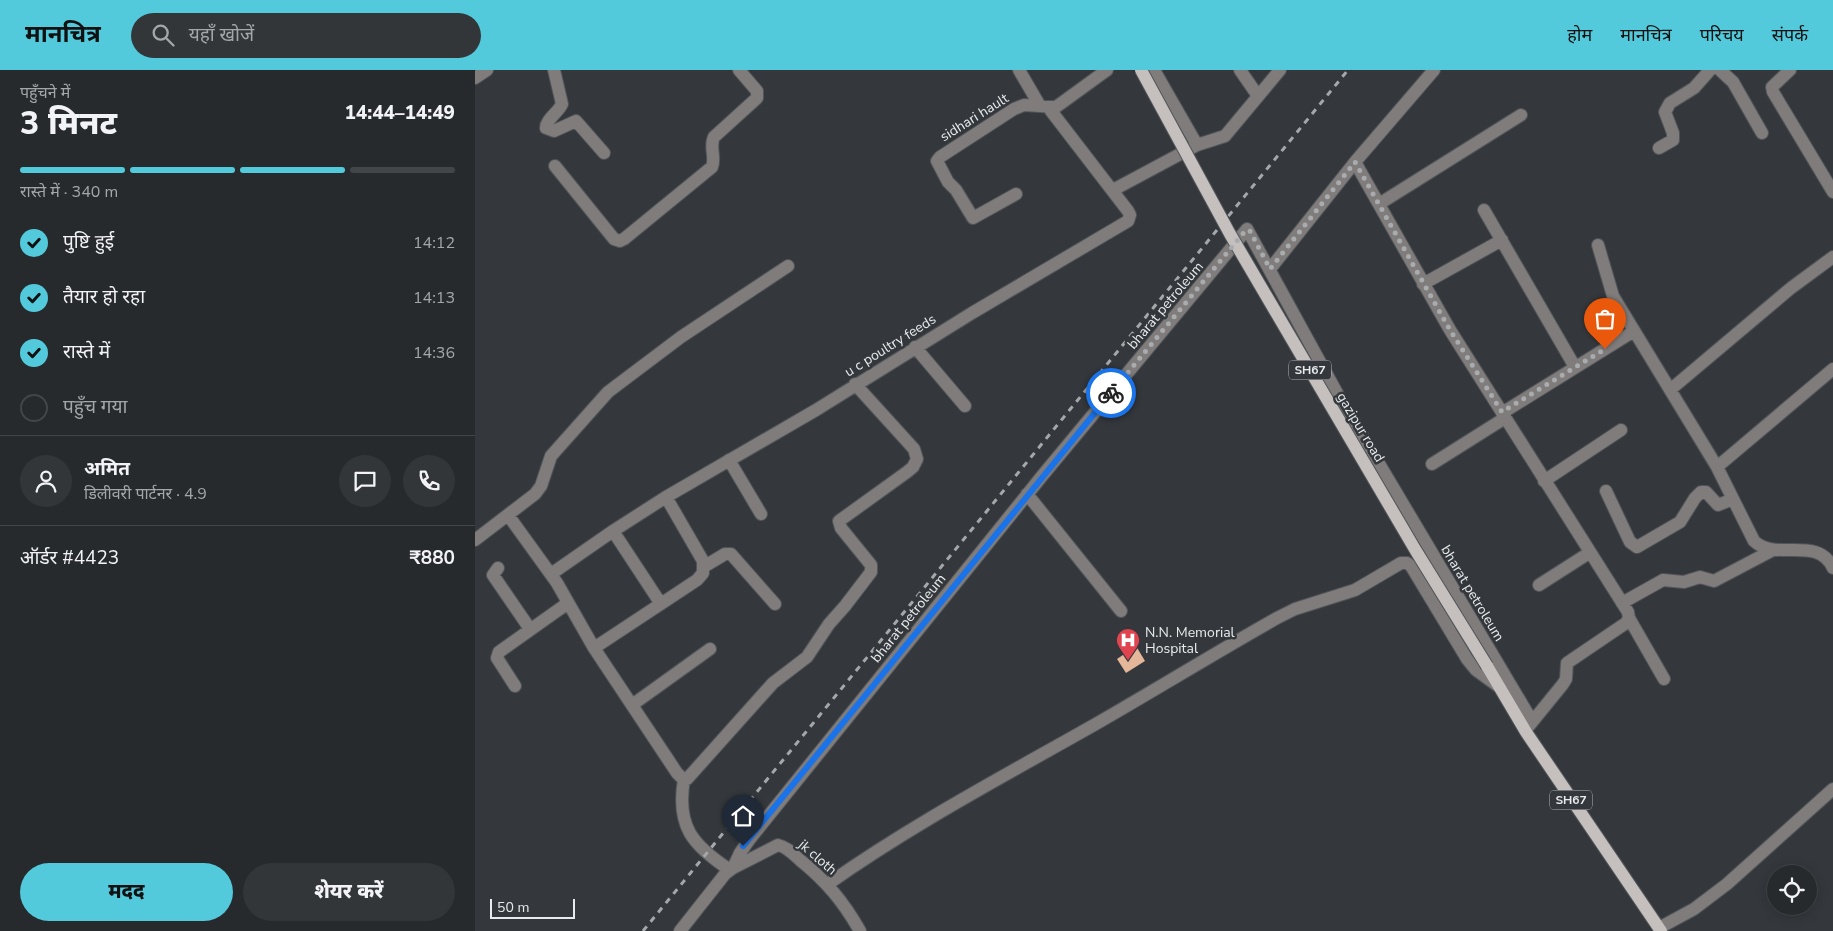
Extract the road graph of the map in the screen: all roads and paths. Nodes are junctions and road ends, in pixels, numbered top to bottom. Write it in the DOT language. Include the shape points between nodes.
graph roads {
  1 [pos="487,70"];
  2 [pos="554,70"];
  3 [pos="739,70"];
  4 [pos="1019,70"];
  5 [pos="1107,70"];
  6 [pos="1141,70"];
  7 [pos="1153,70"];
  8 [pos="1240,70"];
  9 [pos="1280,70"];
  10 [pos="1434,70"];
  11 [pos="1710,70"];
  12 [pos="1720,70"];
  13 [pos="1790,70"];
  14 [pos="475,78"];
  15 [pos="1257,96"];
  16 [pos="1044,107"];
  17 [pos="1521,114"];
  18 [pos="1762,133"];
  19 [pos="1197,145"];
  20 [pos="1659,148"];
  21 [pos="604,153"];
  22 [pos="1355,162"];
  23 [pos="555,166"];
  24 [pos="1113,190"];
  25 [pos="1833,192"];
  26 [pos="1016,194"];
  27 [pos="1379,204"];
  28 [pos="1484,210"];
  29 [pos="1502,240"];
  30 [pos="1598,245"];
  31 [pos="1833,257"];
  32 [pos="788,266"];
  33 [pos="1270,269"];
  34 [pos="1423,284"];
  35 [pos="1634,331"];
  36 [pos="915,348"];
  37 [pos="1575,366"];
  38 [pos="1833,369"];
  39 [pos="855,384"];
  40 [pos="1670,390"];
  41 [pos="965,406"];
  42 [pos="1504,415"];
  43 [pos="1621,430"];
  44 [pos="729,460"];
  45 [pos="1432,464"];
  46 [pos="1717,467"];
  47 [pos="1544,481"];
  48 [pos="1606,491"];
  49 [pos="1027,494"];
  50 [pos="666,497"];
  51 [pos="1733,499"];
  52 [pos="761,514"];
  53 [pos="508,515"];
  54 [pos="613,531"];
  55 [pos="475,540"];
  56 [pos="1773,550"];
  57 [pos="1589,553"];
  58 [pos="705,566"];
  59 [pos="498,568"];
  60 [pos="1833,568"];
  61 [pos="551,574"];
  62 [pos="1539,585"];
  63 [pos="568,603"];
  64 [pos="1622,603"];
  65 [pos="661,604"];
  66 [pos="775,604"];
  67 [pos="1121,611"];
  68 [pos="1629,618"];
  69 [pos="530,629"];
  70 [pos="594,648"];
  71 [pos="710,649"];
  72 [pos="1664,679"];
  73 [pos="515,686"];
  74 [pos="1498,686"];
  75 [pos="632,705"];
  76 [pos="1529,726"];
  77 [pos="683,779"];
  78 [pos="1833,789"];
  79 [pos="731,869"];
  80 [pos="828,884"];
  81 [pos="1660,929"];
  82 [pos="680,931"];
  83 [pos="860,931"];
  1 -- 14 [label="street"];
  2 -- 21 [label="street" via="562,104 547,123 549,130 576,121"];
  3 -- 23 [label="street" via="757,91 757,98 714,137 712,167 624,239 614,239"];
  4 -- 16 [label="street, u c poultry feeds"];
  5 -- 16 [label="street, sidhari hault" via="1060,105"];
  6 -- 74 [label="main road, gazipur road / SH67, bridge" via="1230,234"];
  7 -- 19 [label="street"];
  8 -- 15 [label="street"];
  9 -- 15 [label="street"];
  10 -- 22 [label="street"];
  11 -- 20 [label="street" via="1694,88 1666,107 1673,140"];
  12 -- 18 [label="street" via="1733,82"];
  13 -- 25 [label="street" via="1772,87 1773,92"];
  15 -- 19 [label="street" via="1225,136"];
  16 -- 24 [label="street, u c poultry feeds"];
  16 -- 26 [label="street, sidhari hault" via="1024,105 1014,108 937,161 973,218"];
  17 -- 27 [label="street"];
  19 -- 24 [label="street"];
  22 -- 27 [label="street"];
  22 -- 33 [label="street"];
  24 -- 36 [label="street, u c poultry feeds" via="1130,215 1128,221"];
  27 -- 34 [label="street"];
  28 -- 29 [label="street"];
  29 -- 34 [label="street"];
  29 -- 37 [label="street"];
  30 -- 35 [label="street" via="1610,289"];
  31 -- 40 [label="street"];
  32 -- 53 [label="street" via="681,337 608,392 551,456 535,494"];
  33 -- 49 [label="street, bharat petroleum" via="1247,230"];
  33 -- 76 [label="street, bharat petroleum" via="1337,393"];
  34 -- 42 [label="street"];
  35 -- 37 [label="street"];
  35 -- 40 [label="street"];
  36 -- 39 [label="street, u c poultry feeds"];
  36 -- 41 [label="street"];
  37 -- 42 [label="street"];
  38 -- 46 [label="street"];
  39 -- 44 [label="street, u c poultry feeds"];
  39 -- 77 [label="street" via="914,450 917,458 907,472 839,521 871,565 871,572 829,624 807,658 773,683 691,776"];
  40 -- 46 [label="street"];
  42 -- 45 [label="street"];
  42 -- 47 [label="street"];
  43 -- 47 [label="street"];
  44 -- 50 [label="street, u c poultry feeds"];
  44 -- 52 [label="street"];
  46 -- 51 [label="street"];
  47 -- 57 [label="street"];
  48 -- 51 [label="street" via="1630,542 1637,546 1680,522 1701,492 1706,492 1718,505"];
  49 -- 67 [label="street"];
  49 -- 79 [label="street, bharat petroleum" via="749,840"];
  50 -- 54 [label="street, u c poultry feeds"];
  50 -- 58 [label="street"];
  51 -- 56 [label="street" via="1754,541 1765,549"];
  53 -- 55 [label="street"];
  53 -- 61 [label="street"];
  54 -- 61 [label="street, u c poultry feeds"];
  54 -- 65 [label="street"];
  56 -- 60 [label="street" via="1816,552"];
  56 -- 64 [label="street" via="1714,582 1700,578 1663,580"];
  57 -- 62 [label="street"];
  57 -- 64 [label="street"];
  58 -- 65 [label="street" via="697,580"];
  58 -- 66 [label="street" via="725,554 731,554"];
  59 -- 69 [label="street" via="493,576"];
  61 -- 63 [label="street"];
  63 -- 69 [label="street"];
  63 -- 70 [label="street"];
  64 -- 68 [label="street"];
  65 -- 70 [label="street"];
  68 -- 72 [label="street"];
  68 -- 76 [label="street" via="1569,661 1563,684"];
  69 -- 73 [label="street" via="497,655"];
  70 -- 75 [label="street"];
  71 -- 75 [label="street"];
  74 -- 76 [label="main road, SH67"];
  74 -- 80 [label="street" via="1472,666 1411,566 1401,563 1355,590 1277,618 939,810"];
  75 -- 77 [label="street"];
  76 -- 81 [label="main road, SH67"];
  77 -- 79 [label="street" via="681,807 690,834 704,852"];
  78 -- 81 [label="street" via="1727,884"];
  79 -- 80 [label="street, jk cloth" via="778,845"];
  79 -- 82 [label="street, jk cloth"];
  80 -- 83 [label="street, jk cloth"];
}
